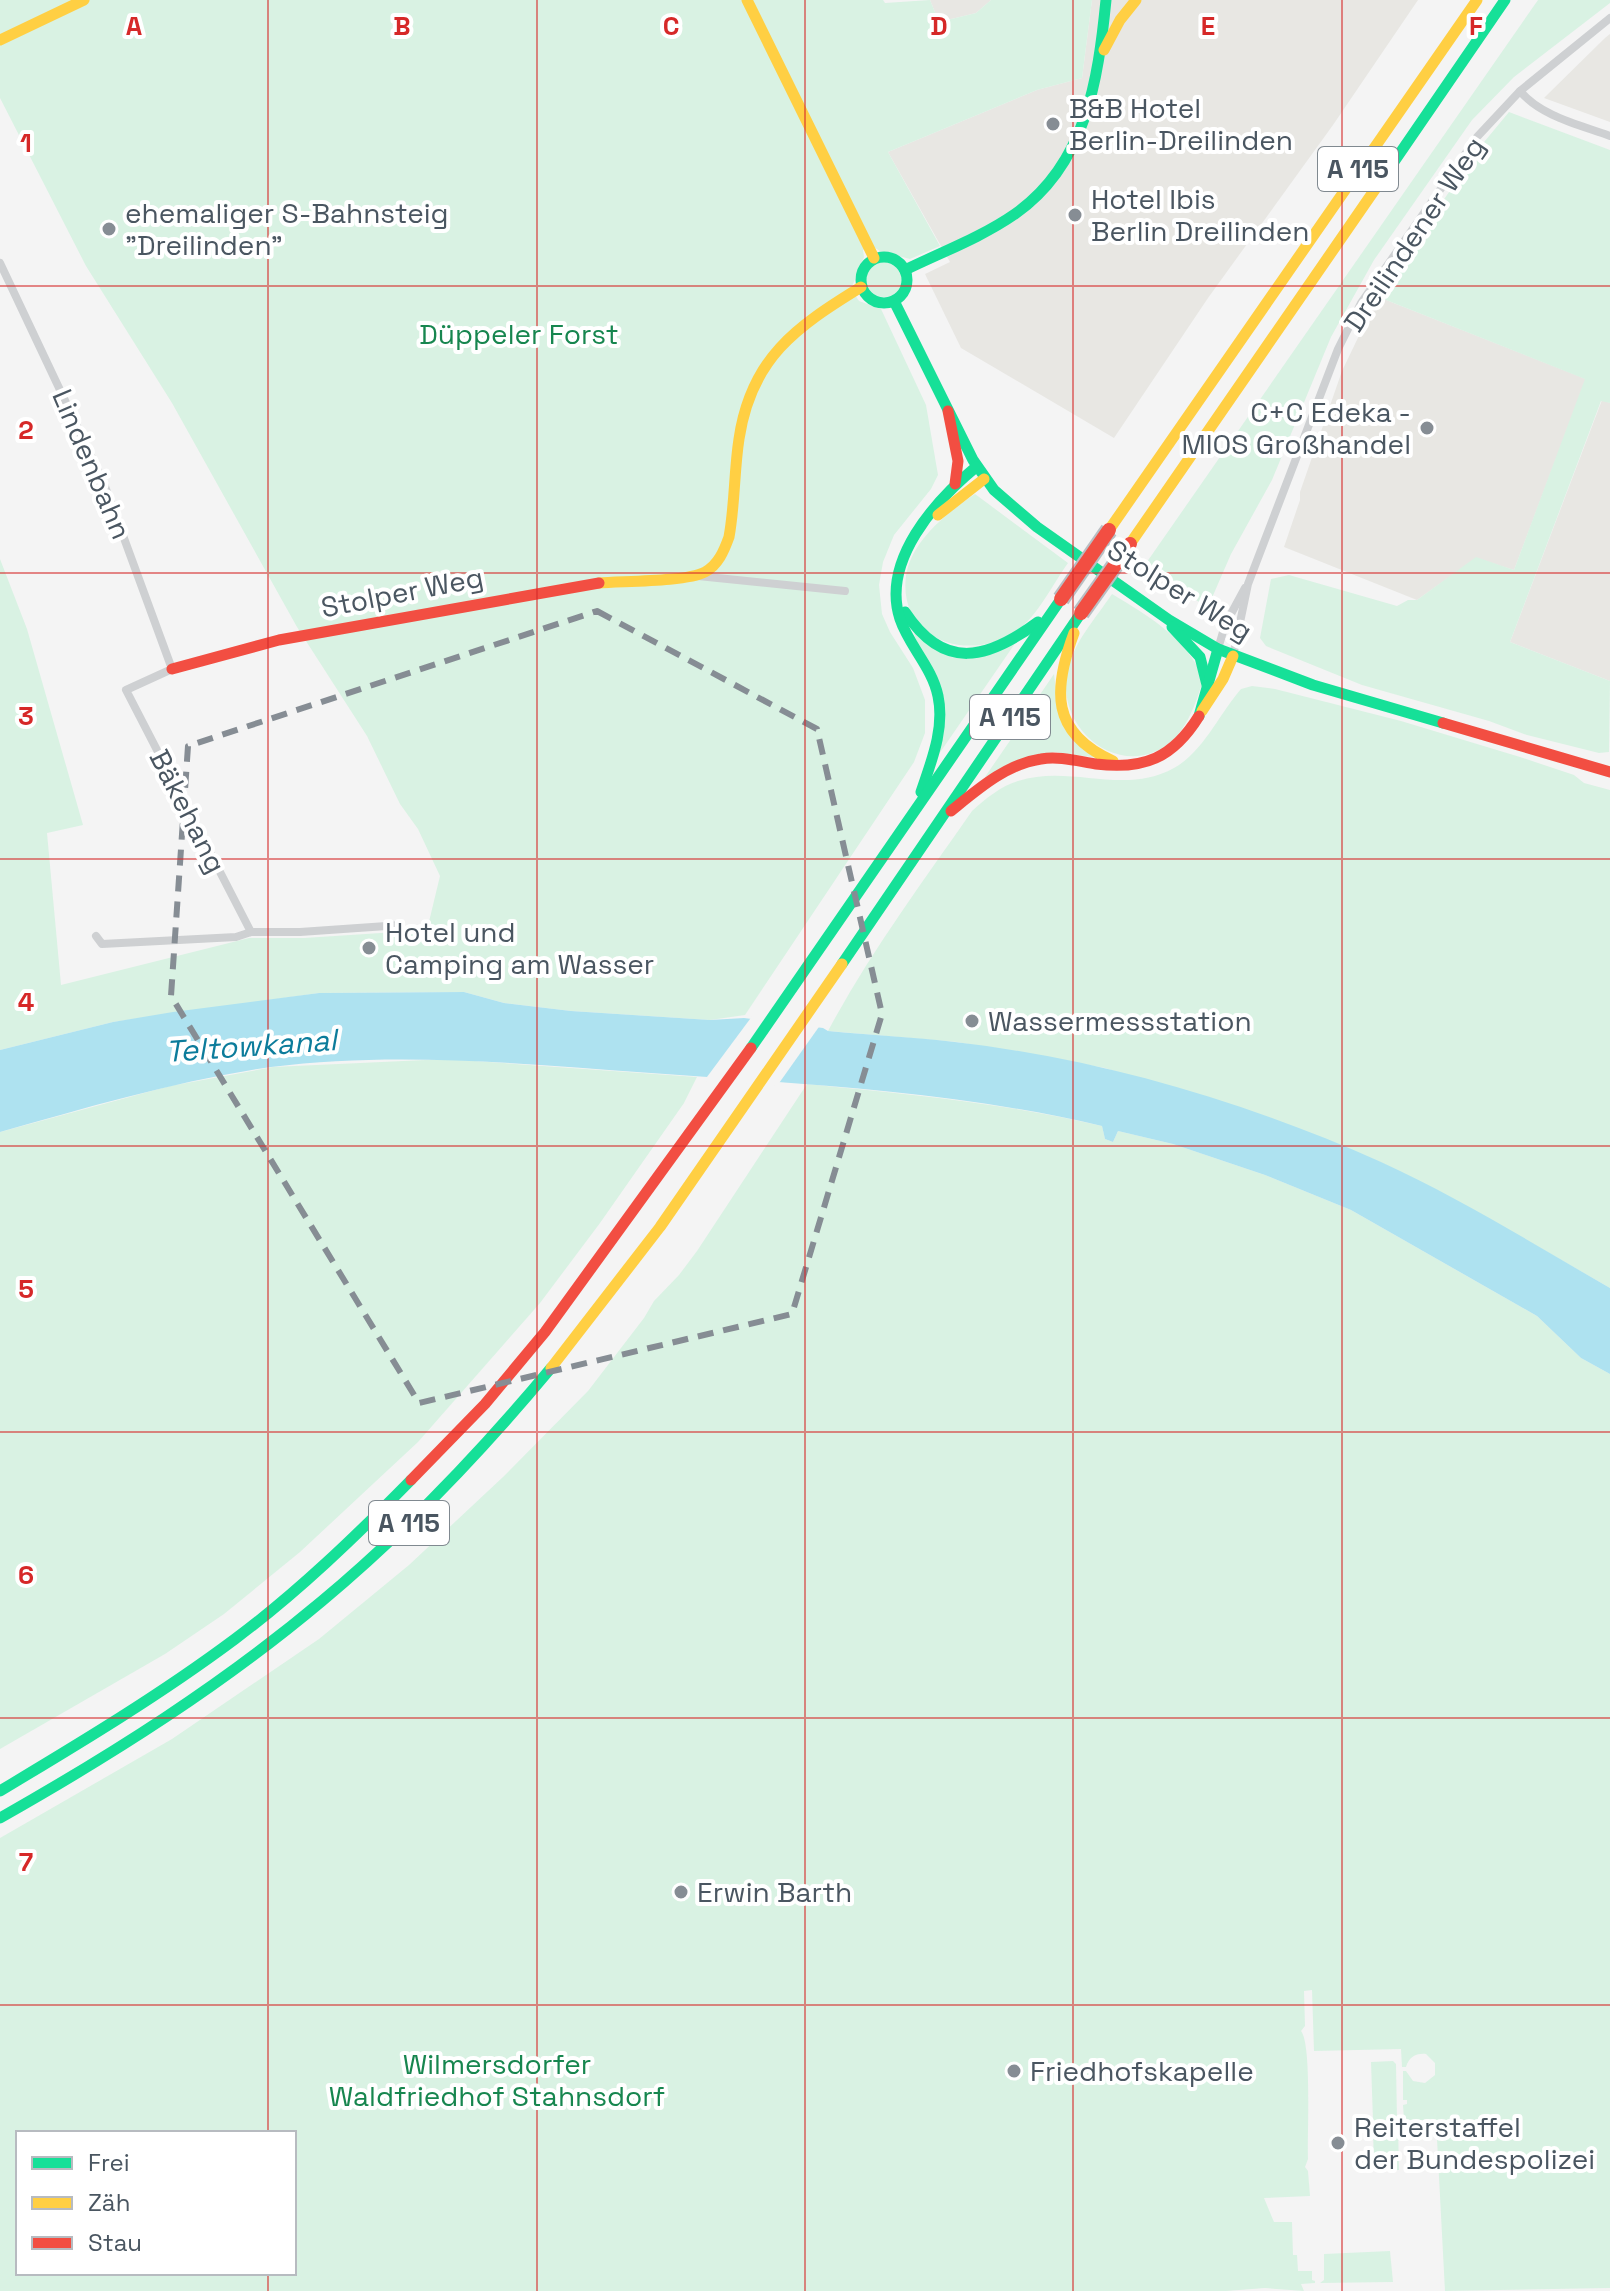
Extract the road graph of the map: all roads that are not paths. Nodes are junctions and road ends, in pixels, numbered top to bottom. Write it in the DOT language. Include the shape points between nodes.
graph roads {
  1 [pos="84,0"];
  2 [pos="747,0"];
  3 [pos="1106,0"];
  4 [pos="1136,0"];
  5 [pos="1477,0"];
  6 [pos="1505,0"];
  7 [pos="1610,18"];
  8 [pos="0,40"];
  9 [pos="1099,58"];
  10 [pos="1520,91"];
  11 [pos="1610,136"];
  12 [pos="874,258"];
  13 [pos="0,263"];
  14 [pos="905,270"];
  15 [pos="861,287"];
  16 [pos="894,301"];
  17 [pos="948,411"];
  18 [pos="980,473"];
  19 [pos="955,484"];
  20 [pos="922,528"];
  21 [pos="694,576"];
  22 [pos="1248,584"];
  23 [pos="845,591"];
  24 [pos="896,594"];
  25 [pos="1057,604"];
  26 [pos="1081,613"];
  27 [pos="1169,620"];
  28 [pos="1218,649"];
  29 [pos="1233,656"];
  30 [pos="172,669"];
  31 [pos="1207,685"];
  32 [pos="126,690"];
  33 [pos="1199,716"];
  34 [pos="1129,766"];
  35 [pos="1610,772"];
  36 [pos="916,807"];
  37 [pos="938,821"];
  38 [pos="401,925"];
  39 [pos="251,932"];
  40 [pos="96,936"];
  41 [pos="0,1791"];
  42 [pos="0,1818"];
  1 -- 8 [label="main road"];
  2 -- 12 [label="main road"];
  3 -- 9 [label="main road"];
  4 -- 9 [label="main road"];
  5 -- 25 [label="main road, A 115, bridge"];
  6 -- 26 [label="main road, A 115, bridge"];
  7 -- 10 [label="street, Dreilindener Weg"];
  9 -- 14 [label="main road" via="1075,148 1042,193 1001,222"];
  10 -- 11 [label="street" via="1544,110"];
  10 -- 22 [label="street, Dreilindener Weg" via="1477,137 1361,303 1338,349"];
  12 -- 14 [label="main road" via="895,259"];
  12 -- 15 [label="main road" via="864,267"];
  13 -- 30 [label="street, Lindenbahn" via="103,481"];
  14 -- 16 [label="main road" via="906,288"];
  15 -- 16 [label="main road" via="871,300"];
  15 -- 21 [label="main road" via="777,345 756,379 743,415 729,537 715,564"];
  16 -- 17 [label="main road, Stolper Weg"];
  17 -- 18 [label="main road, Stolper Weg"];
  17 -- 19 [label="main road" via="958,461"];
  18 -- 19 [label="main road"];
  18 -- 20 [label="main road"];
  18 -- 27 [label="main road, Stolper Weg" via="1037,527"];
  19 -- 20 [label="main road"];
  20 -- 24 [label="main road" via="906,551"];
  21 -- 23 [label="street, Stolper Weg"];
  21 -- 30 [label="main road, Stolper Weg" via="583,584 236,650"];
  22 -- 28 [label="street, Dreilindener Weg"];
  22 -- 29 [label="street, Dreilindener Weg"];
  24 -- 25 [label="main road" via="917,630 947,651 962,654 1005,646"];
  24 -- 36 [label="main road" via="900,619 931,672 940,707 934,750"];
  25 -- 36 [label="main road, A 115"];
  26 -- 34 [label="main road" via="1060,673 1062,712 1081,742 1101,757"];
  26 -- 37 [label="main road, A 115"];
  27 -- 28 [label="main road, Stolper Weg"];
  27 -- 31 [label="main road" via="1197,649"];
  28 -- 29 [label="main road, Stolper Weg"];
  28 -- 31 [label="main road"];
  29 -- 33 [label="main road"];
  29 -- 35 [label="main road, Stolper Weg" via="1313,685"];
  30 -- 32 [label="street, Stolper Weg"];
  31 -- 33 [label="main road"];
  32 -- 39 [label="street, Bäkehang"];
  33 -- 34 [label="main road" via="1177,747"];
  34 -- 37 [label="main road" via="1037,759 1008,769"];
  36 -- 41 [label="main road, A 115" via="705,1115 545,1332 447,1446 303,1583 196,1667"];
  37 -- 42 [label="main road, A 115" via="639,1256 504,1422 421,1512 249,1659 120,1749"];
  38 -- 39 [label="street"];
  39 -- 40 [label="street" via="102,944"];
}
